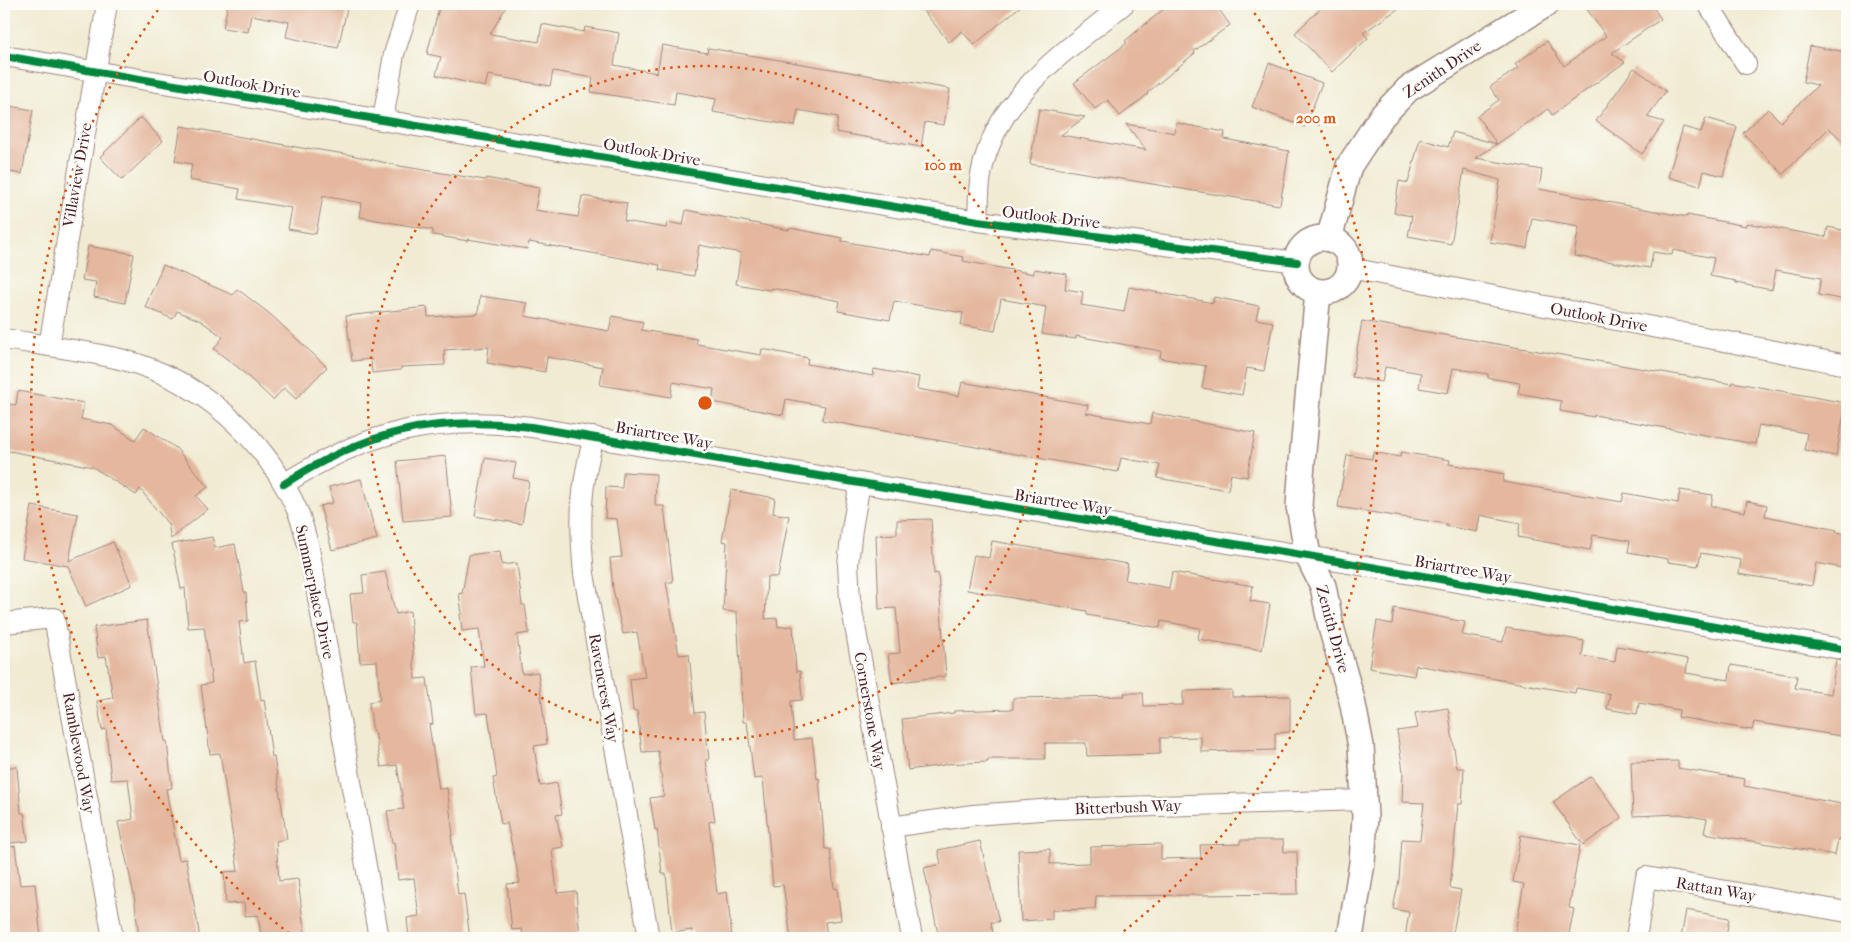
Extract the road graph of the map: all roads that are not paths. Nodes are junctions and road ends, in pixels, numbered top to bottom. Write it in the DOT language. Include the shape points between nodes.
graph roads {
  1 [pos="107,4"];
  2 [pos="410,4"];
  3 [pos="1124,4"];
  4 [pos="1546,4"];
  5 [pos="1708,4"];
  6 [pos="4,56"];
  7 [pos="1746,64"];
  8 [pos="95,72"];
  9 [pos="383,120"];
  10 [pos="978,221"];
  11 [pos="1329,239"];
  12 [pos="1297,262"];
  13 [pos="1350,268"];
  14 [pos="1318,292"];
  15 [pos="4,339"];
  16 [pos="49,346"];
  17 [pos="1847,365"];
  18 [pos="594,438"];
  19 [pos="860,483"];
  20 [pos="284,484"];
  21 [pos="1308,556"];
  22 [pos="4,623"];
  23 [pos="1847,650"];
  24 [pos="1365,800"];
  25 [pos="891,827"];
  26 [pos="1847,912"];
  27 [pos="113,938"];
  28 [pos="379,938"];
  29 [pos="649,938"];
  30 [pos="912,938"];
  31 [pos="1350,938"];
  32 [pos="1636,938"];
  1 -- 8 [label="street, Villaview Drive"];
  2 -- 9 [label="street" via="394,54"];
  3 -- 10 [label="street" via="1042,71 1020,92 1002,117 989,145 981,174"];
  4 -- 11 [label="street, Zenith Drive" via="1408,90 1382,116 1349,166"];
  5 -- 7 [label="street"];
  6 -- 8 [label="street, Outlook Drive"];
  8 -- 9 [label="street, Outlook Drive"];
  8 -- 16 [label="street, Villaview Drive"];
  9 -- 10 [label="street, Outlook Drive"];
  10 -- 12 [label="street, Outlook Drive"];
  11 -- 12 [label="street" via="1307,244"];
  11 -- 13 [label="street" via="1346,251"];
  12 -- 14 [label="street" via="1298,275 1303,283"];
  13 -- 14 [label="street" via="1348,277 1335,289"];
  13 -- 17 [label="street, Outlook Drive"];
  14 -- 21 [label="street, Zenith Drive" via="1299,506"];
  15 -- 16 [label="street, Summerplace Drive"];
  16 -- 20 [label="street, Summerplace Drive" via="120,359 187,386 217,406 244,431"];
  18 -- 19 [label="street, Briartree Way"];
  18 -- 20 [label="street, Briartree Way" via="497,422 428,426 377,437 345,449"];
  18 -- 29 [label="street, Ravencrest Way" via="581,499 580,538"];
  19 -- 21 [label="street, Briartree Way"];
  19 -- 25 [label="street, Cornerstone Way" via="848,564 850,599"];
  20 -- 28 [label="street, Summerplace Drive" via="309,548"];
  21 -- 23 [label="street, Briartree Way"];
  21 -- 24 [label="street, Zenith Drive" via="1323,586 1331,628 1352,700 1361,746"];
  22 -- 27 [label="street, Ramblewood Way" via="54,618"];
  24 -- 25 [label="street, Bitterbush Way" via="1054,809 973,815"];
  24 -- 31 [label="street, Zenith Drive" via="1362,863"];
  25 -- 30 [label="street, Cornerstone Way"];
  26 -- 32 [label="street, Rattan Way" via="1646,877"];
}
